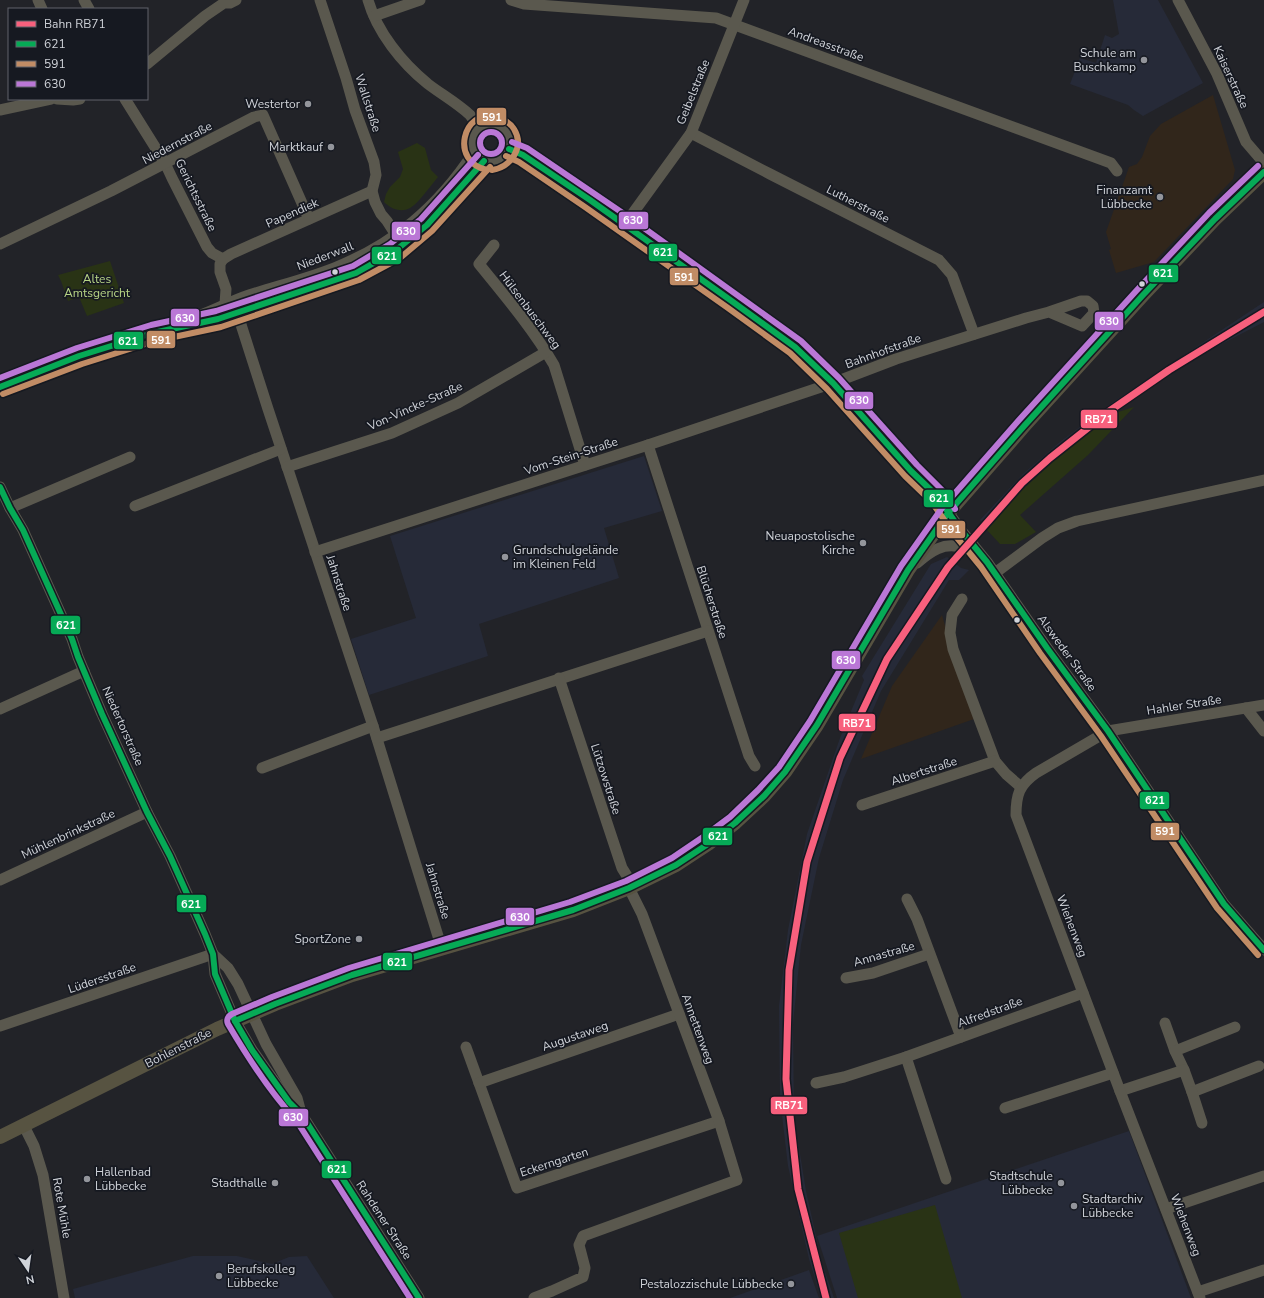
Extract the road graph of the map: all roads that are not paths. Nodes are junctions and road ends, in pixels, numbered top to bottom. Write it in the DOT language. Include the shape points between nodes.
graph roads {
  1 [pos="236,0"];
  2 [pos="320,0"];
  3 [pos="368,0"];
  4 [pos="420,0"];
  5 [pos="511,0"];
  6 [pos="744,0"];
  7 [pos="1178,0"];
  8 [pos="219,2"];
  9 [pos="374,16"];
  10 [pos="735,24"];
  11 [pos="148,63"];
  12 [pos="46,100"];
  13 [pos="126,100"];
  14 [pos="0,110"];
  15 [pos="478,128"];
  16 [pos="691,133"];
  17 [pos="509,149"];
  18 [pos="474,152"];
  19 [pos="484,161"];
  20 [pos="166,163"];
  21 [pos="1264,163"];
  22 [pos="1117,171"];
  23 [pos="1264,172"];
  24 [pos="372,191"];
  25 [pos="309,219"];
  26 [pos="625,224"];
  27 [pos="396,235"];
  28 [pos="0,244"];
  29 [pos="494,245"];
  30 [pos="400,247"];
  31 [pos="222,259"];
  32 [pos="225,304"];
  33 [pos="237,312"];
  34 [pos="1049,312"];
  35 [pos="153,333"];
  36 [pos="974,334"];
  37 [pos="546,352"];
  38 [pos="833,383"];
  39 [pos="0,387"];
  40 [pos="648,445"];
  41 [pos="281,449"];
  42 [pos="130,457"];
  43 [pos="585,466"];
  44 [pos="288,467"];
  45 [pos="1264,480"];
  46 [pos="0,487"];
  47 [pos="135,506"];
  48 [pos="10,508"];
  49 [pos="948,513"];
  50 [pos="315,552"];
  51 [pos="987,562"];
  52 [pos="908,570"];
  53 [pos="995,573"];
  54 [pos="962,599"];
  55 [pos="708,630"];
  56 [pos="84,671"];
  57 [pos="559,678"];
  58 [pos="1264,705"];
  59 [pos="1246,708"];
  60 [pos="0,709"];
  61 [pos="373,726"];
  62 [pos="1108,731"];
  63 [pos="1264,731"];
  64 [pos="377,738"];
  65 [pos="995,761"];
  66 [pos="754,766"];
  67 [pos="262,768"];
  68 [pos="1021,787"];
  69 [pos="862,805"];
  70 [pos="147,812"];
  71 [pos="0,880"];
  72 [pos="629,888"];
  73 [pos="907,899"];
  74 [pos="442,949"];
  75 [pos="1264,950"];
  76 [pos="213,954"];
  77 [pos="929,954"];
  78 [pos="846,978"];
  79 [pos="1083,993"];
  80 [pos="253,1014"];
  81 [pos="679,1014"];
  82 [pos="235,1021"];
  83 [pos="1165,1023"];
  84 [pos="0,1026"];
  85 [pos="1235,1027"];
  86 [pos="961,1037"];
  87 [pos="466,1047"];
  88 [pos="1175,1050"];
  89 [pos="906,1056"];
  90 [pos="1259,1066"];
  91 [pos="1184,1070"];
  92 [pos="1113,1073"];
  93 [pos="479,1083"];
  94 [pos="816,1083"];
  95 [pos="1120,1091"];
  96 [pos="1192,1092"];
  97 [pos="1005,1108"];
  98 [pos="302,1115"];
  99 [pos="719,1121"];
  100 [pos="1202,1123"];
  101 [pos="24,1126"];
  102 [pos="0,1137"];
  103 [pos="1264,1176"];
  104 [pos="946,1179"];
  105 [pos="1166,1209"];
  106 [pos="1264,1270"];
  107 [pos="1199,1295"];
  108 [pos="64,1298"];
  109 [pos="419,1298"];
  110 [pos="534,1298"];
  1 -- 8 [label="street" via="230,3"];
  2 -- 24 [label="street, Wallstraße" via="354,110 374,162 376,175"];
  3 -- 9 [label="street"];
  4 -- 9 [label="street"];
  5 -- 10 [label="street, Andreasstraße" via="524,4 716,18"];
  6 -- 10 [label="street, Geibelstraße"];
  7 -- 21 [label="street, Kaiserstraße" via="1222,84 1246,142"];
  8 -- 11 [label="street"];
  9 -- 15 [label="street" via="403,60 427,83 470,116"];
  10 -- 16 [label="street, Geibelstraße"];
  10 -- 22 [label="street, Andreasstraße" via="1112,164"];
  12 -- 14 [label="street"];
  13 -- 20 [label="street, Gerichtsstraße"];
  15 -- 17 [label="street" via="492,124 502,128 509,137"];
  15 -- 18 [label="street" via="471,142"];
  16 -- 26 [label="street, Geibelstraße"];
  16 -- 36 [label="street, Lutherstraße" via="939,260 952,275"];
  17 -- 19 [label="street" via="496,161"];
  17 -- 26 [label="street" via="523,155"];
  18 -- 19 [label="street"];
  18 -- 27 [label="street, Niederwall" via="438,199"];
  19 -- 30 [label="street, Niederwall" via="426,225"];
  20 -- 25 [label="street, Niedernstraße" via="254,116 263,115"];
  20 -- 28 [label="street, Niedernstraße"];
  20 -- 31 [label="street, Gerichtsstraße" via="207,247"];
  23 -- 49 [label="main road, Bohlenstraße" via="1215,219 1128,312"];
  24 -- 25 [label="street, Papendiek"];
  24 -- 27 [label="street" via="381,214"];
  25 -- 31 [label="street, Papendiek"];
  26 -- 38 [label="street" via="795,347"];
  27 -- 30 [label="street"];
  27 -- 32 [label="street, Niederwall" via="333,269"];
  29 -- 37 [label="street, Hülsenbuschweg" via="479,264"];
  30 -- 33 [label="street, Niederwall" via="351,275"];
  31 -- 32 [label="street" via="220,272 226,289"];
  32 -- 35 [label="street, Niederwall"];
  33 -- 35 [label="street, Niederwall" via="218,319"];
  33 -- 41 [label="street, Jahnstraße"];
  34 -- 36 [label="street, Bahnhofstraße"];
  35 -- 39 [label="street, Niederwall" via="79,356"];
  36 -- 38 [label="street, Bahnhofstraße"];
  37 -- 43 [label="street, Hülsenbuschweg" via="554,365"];
  37 -- 44 [label="street, Von-Vincke-Straße" via="458,403 392,433"];
  38 -- 40 [label="street, Vom-Stein-Straße"];
  38 -- 49 [label="street, Alsweder Straße" via="911,471 937,496"];
  40 -- 43 [label="street, Vom-Stein-Straße"];
  40 -- 55 [label="street, Blücherstraße"];
  41 -- 44 [label="street, Jahnstraße"];
  41 -- 47 [label="street"];
  42 -- 48 [label="street"];
  43 -- 50 [label="street, Vom-Stein-Straße"];
  44 -- 50 [label="street, Jahnstraße"];
  45 -- 53 [label="street" via="1077,521 1058,528 1042,538"];
  46 -- 48 [label="street, Niedertorstraße"];
  48 -- 56 [label="street, Niedertorstraße" via="26,537"];
  49 -- 51 [label="street, Alsweder Straße"];
  49 -- 52 [label="main road, Bohlenstraße"];
  50 -- 61 [label="street, Jahnstraße"];
  51 -- 52 [label="street" via="963,548 951,545 932,551"];
  51 -- 53 [label="street, Alsweder Straße"];
  52 -- 72 [label="main road, Bohlenstraße" via="816,725 785,772 764,796 708,844 676,865"];
  53 -- 62 [label="street, Alsweder Straße"];
  54 -- 65 [label="street" via="952,615 952,644"];
  55 -- 57 [label="street"];
  55 -- 66 [label="street, Blücherstraße"];
  56 -- 60 [label="street"];
  56 -- 70 [label="street, Niedertorstraße"];
  57 -- 64 [label="street"];
  57 -- 72 [label="street, Lützowstraße"];
  58 -- 59 [label="street, Hahler Straße"];
  59 -- 62 [label="street, Hahler Straße"];
  59 -- 63 [label="street"];
  61 -- 64 [label="street, Jahnstraße"];
  61 -- 67 [label="street"];
  62 -- 68 [label="street" via="1036,773"];
  62 -- 75 [label="street, Alsweder Straße" via="1224,904"];
  64 -- 74 [label="street, Jahnstraße"];
  65 -- 68 [label="street"];
  65 -- 69 [label="street, Albertstraße"];
  68 -- 79 [label="street, Wiehenweg" via="1016,800 1016,815"];
  70 -- 71 [label="street, Mühlenbrinkstraße"];
  70 -- 76 [label="street, Niedertorstraße"];
  72 -- 74 [label="main road, Bohlenstraße" via="573,910"];
  72 -- 81 [label="street, Annettenweg" via="642,914"];
  73 -- 77 [label="street, Annastraße"];
  74 -- 80 [label="main road, Bohlenstraße" via="352,975"];
  76 -- 80 [label="street, Niedertorstraße" via="228,968"];
  76 -- 82 [label="street, Niedertorstraße" via="215,974"];
  76 -- 84 [label="street, Lüdersstraße"];
  77 -- 78 [label="street, Annastraße" via="873,973"];
  77 -- 86 [label="street, Annastraße"];
  79 -- 86 [label="street, Alfredstraße"];
  79 -- 92 [label="street, Wiehenweg"];
  80 -- 82 [label="main road, Bohlenstraße"];
  80 -- 98 [label="street, Rahdener Straße" via="266,1044 296,1098"];
  81 -- 93 [label="street, Augustaweg"];
  81 -- 99 [label="street, Annettenweg"];
  82 -- 98 [label="street, Rahdener Straße" via="284,1096"];
  82 -- 101 [label="main road, Bohlenstraße"];
  83 -- 88 [label="street"];
  85 -- 88 [label="street"];
  86 -- 89 [label="street, Alfredstraße"];
  87 -- 93 [label="street, Eckerngarten"];
  88 -- 91 [label="street"];
  89 -- 94 [label="street, Alfredstraße" via="844,1077"];
  89 -- 104 [label="street"];
  90 -- 96 [label="street"];
  91 -- 95 [label="street"];
  91 -- 96 [label="street"];
  92 -- 95 [label="street, Wiehenweg"];
  92 -- 97 [label="street"];
  93 -- 99 [label="street, Eckerngarten" via="517,1188"];
  95 -- 105 [label="street, Wiehenweg"];
  96 -- 100 [label="street"];
  98 -- 109 [label="street, Rahdener Straße"];
  99 -- 110 [label="street, Annettenweg" via="737,1180 583,1236 579,1245 585,1268 583,1277"];
  101 -- 102 [label="main road, Bohlenstraße"];
  101 -- 108 [label="street, Rote Mühle" via="34,1146 43,1175"];
  103 -- 105 [label="street"];
  105 -- 107 [label="street, Wiehenweg"];
  106 -- 107 [label="street"];
}
